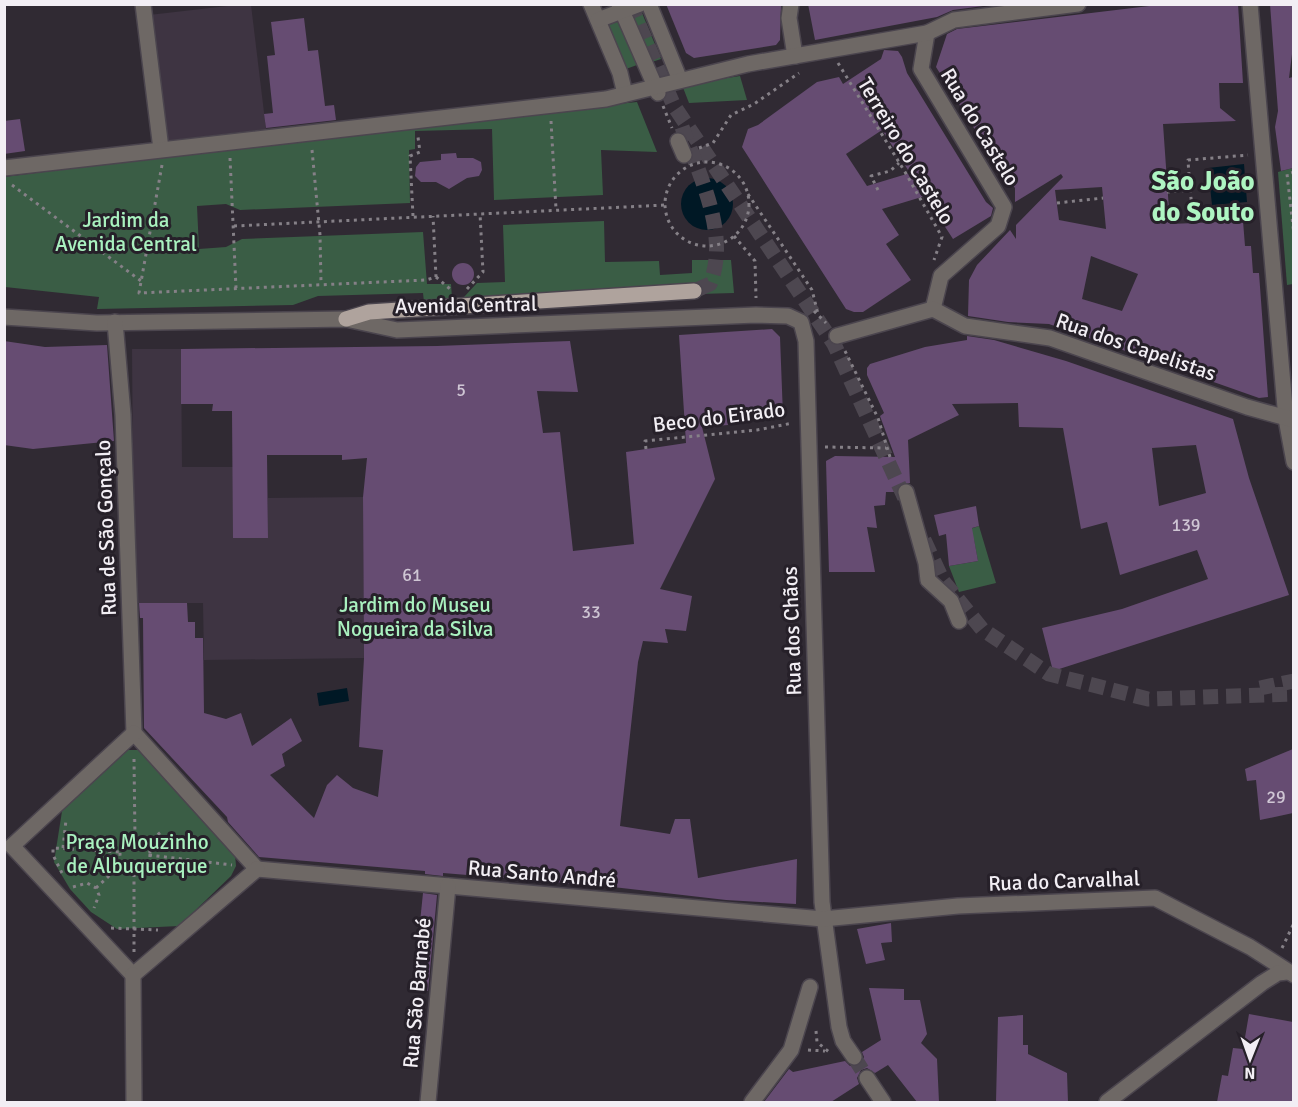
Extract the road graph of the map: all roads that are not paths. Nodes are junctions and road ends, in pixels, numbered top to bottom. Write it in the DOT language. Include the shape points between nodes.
graph roads {
  1 [pos="143,4"];
  2 [pos="591,4"];
  3 [pos="640,4"];
  4 [pos="649,4"];
  5 [pos="791,4"];
  6 [pos="1078,4"];
  7 [pos="1250,4"];
  8 [pos="620,8"];
  9 [pos="952,15"];
  10 [pos="597,20"];
  11 [pos="927,33"];
  12 [pos="795,56"];
  13 [pos="680,80"];
  14 [pos="657,90"];
  15 [pos="625,94"];
  16 [pos="161,149"];
  17 [pos="4,168"];
  18 [pos="694,291"];
  19 [pos="1293,297"];
  20 [pos="1277,300"];
  21 [pos="933,309"];
  22 [pos="4,317"];
  23 [pos="346,319"];
  24 [pos="115,322"];
  25 [pos="837,336"];
  26 [pos="806,341"];
  27 [pos="1290,419"];
  28 [pos="1293,462"];
  29 [pos="906,492"];
  30 [pos="959,621"];
  31 [pos="134,733"];
  32 [pos="8,845"];
  33 [pos="257,869"];
  34 [pos="448,886"];
  35 [pos="823,919"];
  36 [pos="1291,971"];
  37 [pos="133,975"];
  38 [pos="810,987"];
  39 [pos="854,1057"];
  40 [pos="867,1078"];
  41 [pos="134,1102"];
  42 [pos="428,1102"];
  43 [pos="752,1102"];
  44 [pos="883,1102"];
  45 [pos="1107,1102"];
  1 -- 16 [label="street"];
  2 -- 10 [label="street"];
  3 -- 8 [label="street"];
  4 -- 13 [label="street"];
  5 -- 12 [label="street" via="789,18"];
  6 -- 9 [label="street"];
  7 -- 20 [label="street"];
  8 -- 10 [label="street"];
  8 -- 14 [label="street"];
  9 -- 11 [label="street"];
  10 -- 15 [label="street"];
  11 -- 12 [label="street"];
  11 -- 21 [label="street, Rua do Castelo" via="921,69 1010,208 998,226 941,276"];
  12 -- 13 [label="street"];
  13 -- 14 [label="street"];
  14 -- 15 [label="street"];
  15 -- 16 [label="street"];
  16 -- 17 [label="street"];
  18 -- 23 [label="main road" via="369,312"];
  19 -- 20 [label="street"];
  20 -- 27 [label="street" via="1285,401"];
  21 -- 25 [label="street"];
  21 -- 27 [label="street, Rua dos Capelistas" via="965,326 1050,338"];
  22 -- 24 [label="street, Avenida Central"];
  23 -- 24 [label="street, Avenida Central"];
  23 -- 26 [label="street, Avenida Central" via="397,330 788,316 801,322"];
  24 -- 31 [label="street, Rua de São Gonçalo" via="124,427"];
  26 -- 35 [label="street, Rua dos Chãos"];
  27 -- 28 [label="street"];
  29 -- 30 [label="street" via="928,580 951,601"];
  31 -- 32 [label="street"];
  31 -- 33 [label="street"];
  32 -- 37 [label="street"];
  33 -- 34 [label="street, Rua Santo André"];
  33 -- 37 [label="street"];
  34 -- 35 [label="street, Rua Santo André"];
  34 -- 42 [label="street, Rua São Barnabé"];
  35 -- 36 [label="street, Rua do Carvalhal" via="958,906 1155,898"];
  35 -- 39 [label="street, Rua dos Chãos" via="839,1027"];
  36 -- 45 [label="street" via="1270,977"];
  37 -- 41 [label="street"];
  38 -- 43 [label="street" via="791,1050"];
  40 -- 44 [label="street"];
}
